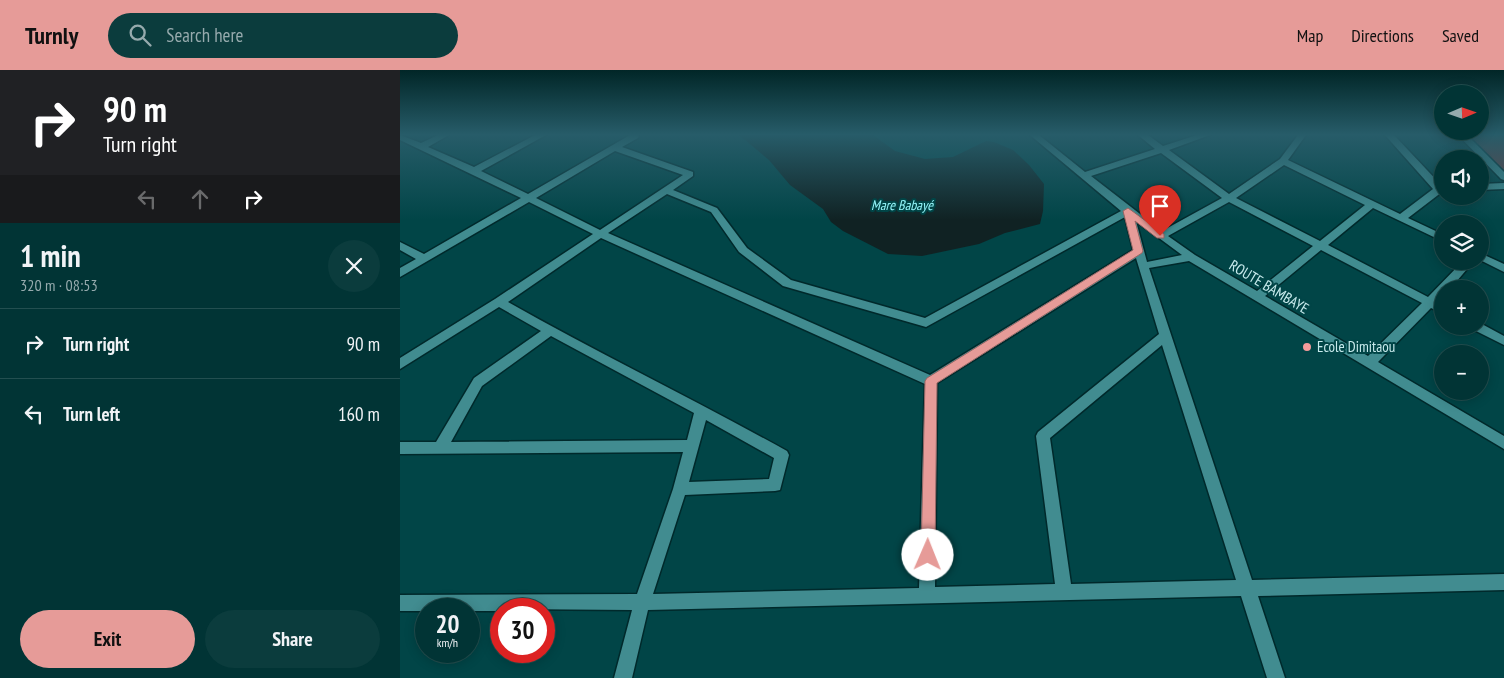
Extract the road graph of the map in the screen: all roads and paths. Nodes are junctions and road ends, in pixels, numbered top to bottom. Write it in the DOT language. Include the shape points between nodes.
graph roads {
  1 [pos="457,163"];
  2 [pos="488,163"];
  3 [pos="589,163"];
  4 [pos="660,163"];
  5 [pos="1070,163"];
  6 [pos="1120,163"];
  7 [pos="1182,163"];
  8 [pos="1280,163"];
  9 [pos="1288,163"];
  10 [pos="1416,163"];
  11 [pos="1490,163"];
  12 [pos="474,171"];
  13 [pos="1085,175"];
  14 [pos="1504,177"];
  15 [pos="1434,182"];
  16 [pos="1504,186"];
  17 [pos="1489,187"];
  18 [pos="666,190"];
  19 [pos="1434,194"];
  20 [pos="528,198"];
  21 [pos="1229,198"];
  22 [pos="1372,204"];
  23 [pos="1128,211"];
  24 [pos="1401,218"];
  25 [pos="601,234"];
  26 [pos="1434,234"];
  27 [pos="1160,236"];
  28 [pos="400,245"];
  29 [pos="1321,246"];
  30 [pos="1138,251"];
  31 [pos="1191,257"];
  32 [pos="424,259"];
  33 [pos="1489,260"];
  34 [pos="1143,266"];
  35 [pos="1504,268"];
  36 [pos="1461,270"];
  37 [pos="400,273"];
  38 [pos="1451,280"];
  39 [pos="1257,296"];
  40 [pos="1434,299"];
  41 [pos="499,302"];
  42 [pos="1431,302"];
  43 [pos="1434,304"];
  44 [pos="550,331"];
  45 [pos="1489,333"];
  46 [pos="1166,336"];
  47 [pos="1504,341"];
  48 [pos="1369,363"];
  49 [pos="400,364"];
  50 [pos="931,381"];
  51 [pos="702,410"];
  52 [pos="1504,442"];
  53 [pos="692,446"];
  54 [pos="400,448"];
  55 [pos="440,448"];
  56 [pos="680,489"];
  57 [pos="1504,582"];
  58 [pos="1247,587"];
  59 [pos="1064,592"];
  60 [pos="927,594"];
  61 [pos="642,602"];
  62 [pos="400,603"];
  63 [pos="623,678"];
  64 [pos="1276,678"];
  1 -- 12 [label="street"];
  2 -- 12 [label="street"];
  3 -- 20 [label="street"];
  4 -- 18 [label="street" via="690,174"];
  5 -- 13 [label="street, ROUTE BAMBAYE"];
  6 -- 13 [label="street"];
  7 -- 21 [label="street"];
  8 -- 21 [label="street"];
  9 -- 22 [label="street"];
  10 -- 15 [label="street"];
  11 -- 14 [label="street"];
  12 -- 20 [label="street"];
  13 -- 23 [label="street, ROUTE BAMBAYE"];
  16 -- 17 [label="street"];
  18 -- 23 [label="street" via="714,210 743,250 787,283 926,323"];
  18 -- 25 [label="street"];
  19 -- 24 [label="street"];
  20 -- 25 [label="street"];
  20 -- 32 [label="street"];
  21 -- 27 [label="street"];
  21 -- 29 [label="street"];
  22 -- 24 [label="street"];
  22 -- 29 [label="street"];
  23 -- 27 [label="street, ROUTE BAMBAYE"];
  23 -- 30 [label="street"];
  24 -- 26 [label="street"];
  25 -- 41 [label="street"];
  25 -- 50 [label="street"];
  27 -- 31 [label="street, ROUTE BAMBAYE"];
  28 -- 32 [label="street"];
  29 -- 39 [label="street"];
  29 -- 42 [label="street"];
  30 -- 34 [label="street"];
  30 -- 50 [label="street"];
  31 -- 34 [label="street"];
  31 -- 39 [label="street, ROUTE BAMBAYE"];
  32 -- 37 [label="street"];
  33 -- 35 [label="street"];
  34 -- 46 [label="street"];
  36 -- 38 [label="street"];
  39 -- 48 [label="street, ROUTE BAMBAYE"];
  40 -- 42 [label="street"];
  41 -- 44 [label="street"];
  41 -- 49 [label="street"];
  42 -- 43 [label="street"];
  42 -- 48 [label="street"];
  44 -- 51 [label="street"];
  44 -- 55 [label="street" via="478,382"];
  45 -- 47 [label="street"];
  46 -- 58 [label="street"];
  46 -- 59 [label="street" via="1043,436"];
  48 -- 52 [label="street, ROUTE BAMBAYE"];
  50 -- 60 [label="street"];
  51 -- 53 [label="street"];
  51 -- 56 [label="street" via="782,455 775,485"];
  53 -- 55 [label="street"];
  53 -- 56 [label="street"];
  54 -- 55 [label="street"];
  56 -- 61 [label="street"];
  57 -- 58 [label="street"];
  58 -- 59 [label="street"];
  58 -- 64 [label="street"];
  59 -- 60 [label="street"];
  60 -- 61 [label="street"];
  61 -- 62 [label="street"];
  61 -- 63 [label="street"];
}
